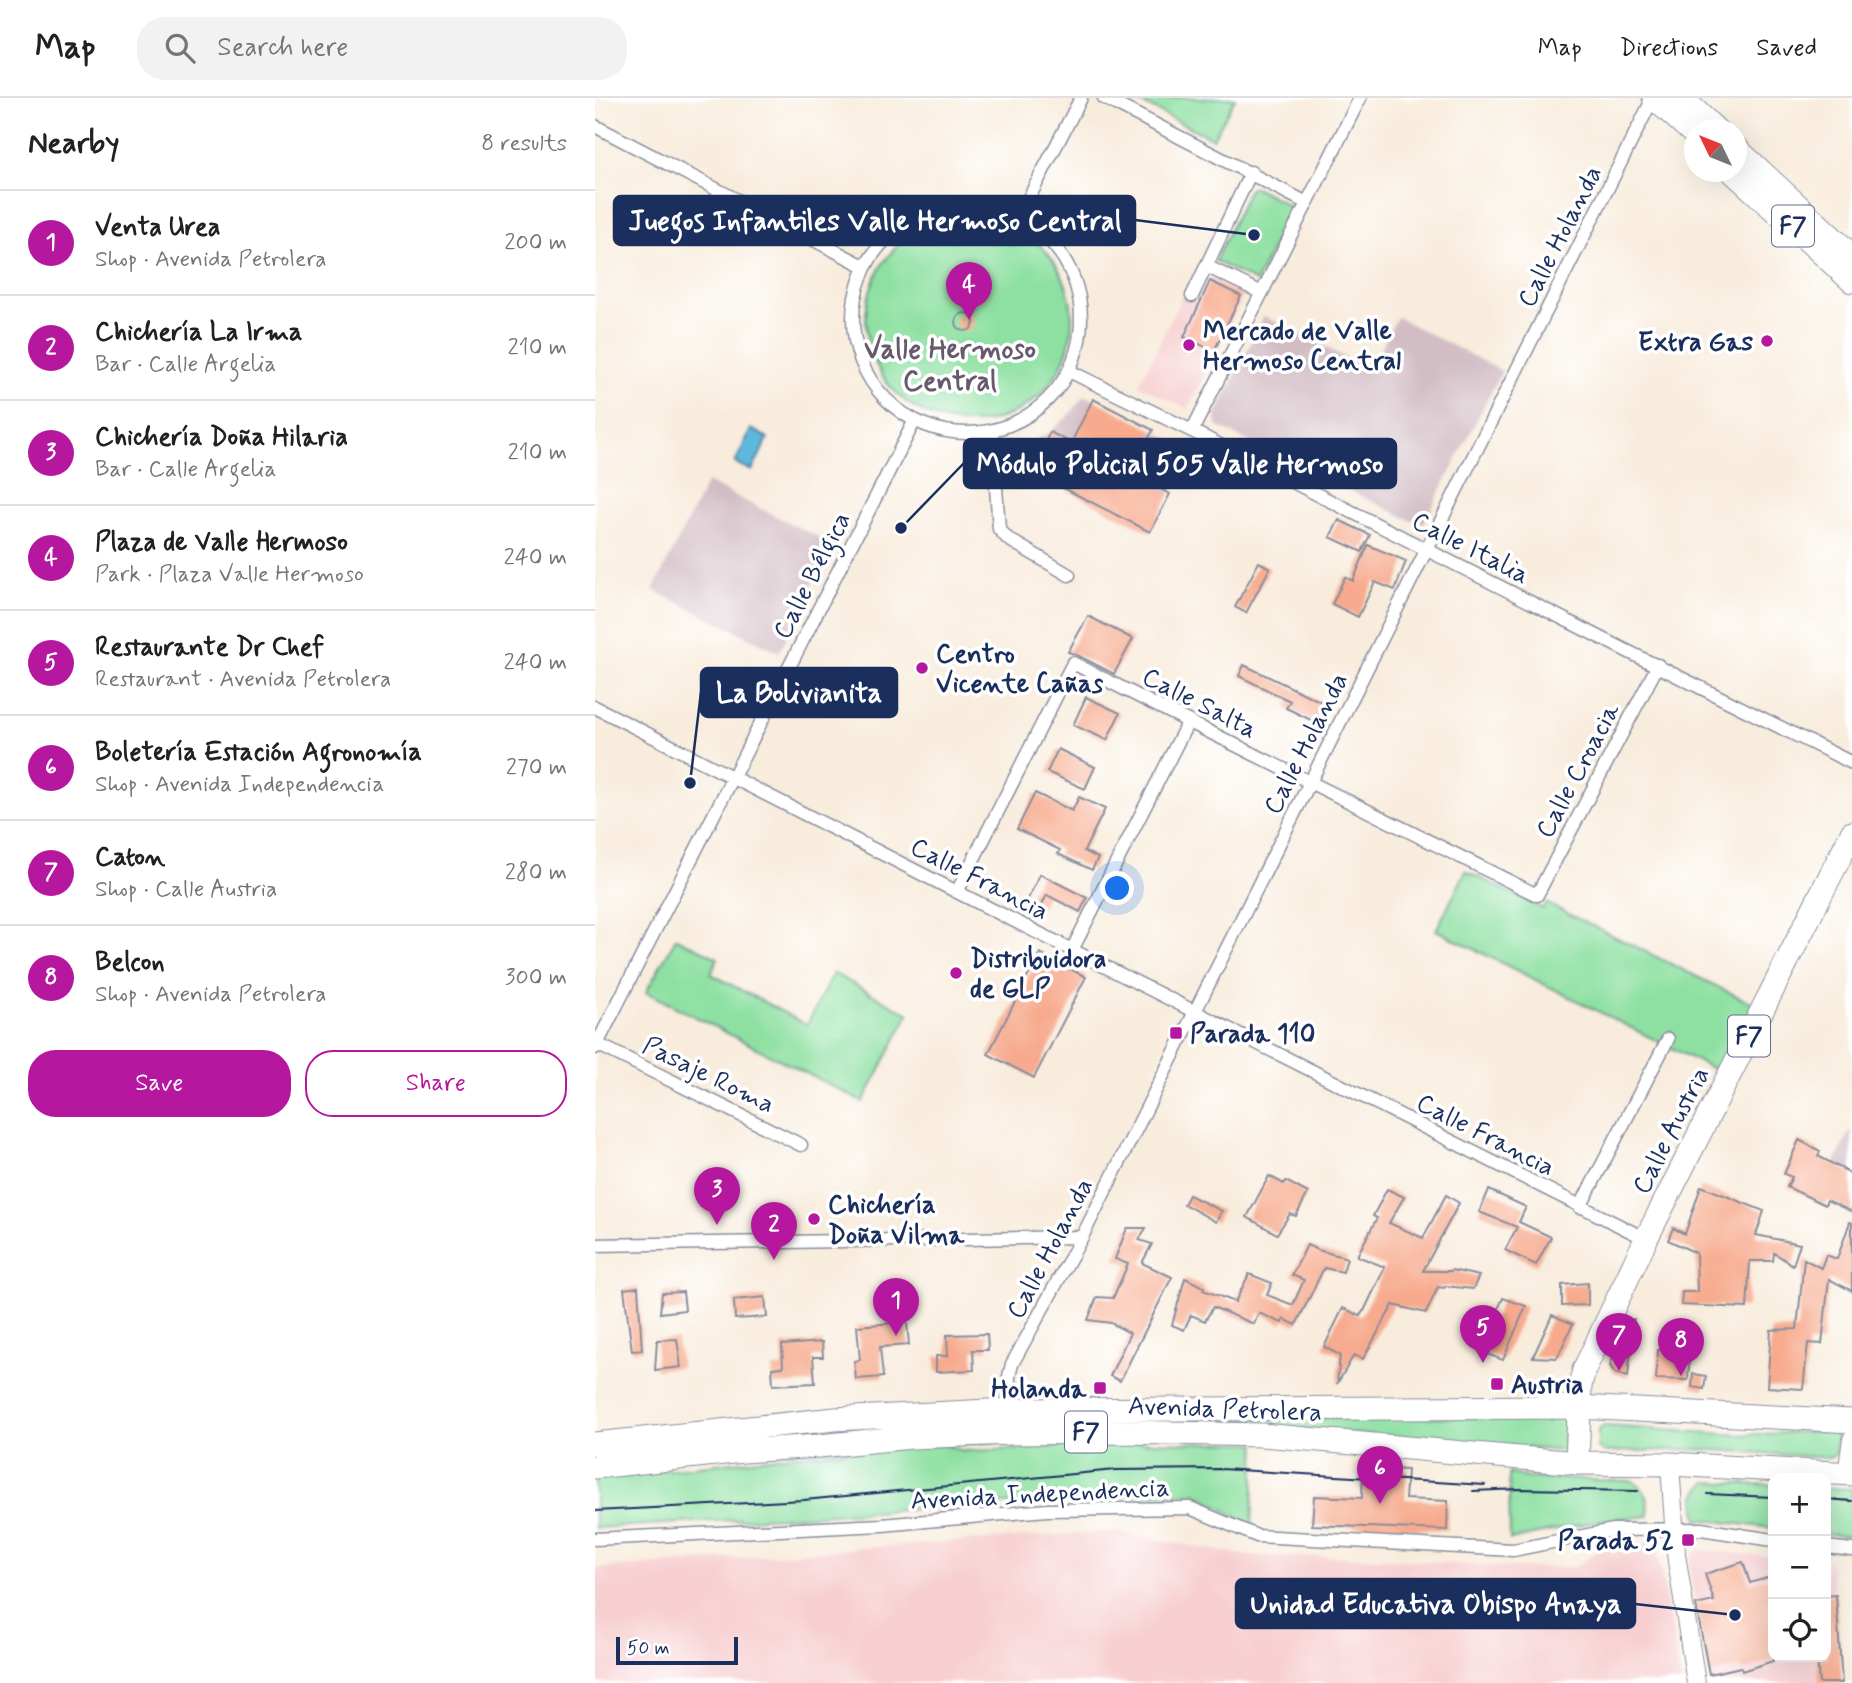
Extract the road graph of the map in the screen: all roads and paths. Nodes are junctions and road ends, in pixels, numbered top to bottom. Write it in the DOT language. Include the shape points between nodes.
graph roads {
  1 [pos="1081,98"];
  2 [pos="1104,98"];
  3 [pos="1360,98"];
  4 [pos="1654,98"];
  5 [pos="1682,98"];
  6 [pos="1704,119"];
  7 [pos="1684,125"];
  8 [pos="595,126"];
  9 [pos="1747,160"];
  10 [pos="1251,172"];
  11 [pos="1747,182"];
  12 [pos="1307,203"];
  13 [pos="1020,215"];
  14 [pos="1826,245"];
  15 [pos="1852,256"];
  16 [pos="864,266"];
  17 [pos="1206,267"];
  18 [pos="1852,281"];
  19 [pos="1262,293"];
  20 [pos="1192,296"];
  21 [pos="1069,371"];
  22 [pos="914,422"];
  23 [pos="1192,431"];
  24 [pos="992,432"];
  25 [pos="1427,550"];
  26 [pos="1069,575"];
  27 [pos="1658,665"];
  28 [pos="595,707"];
  29 [pos="1188,722"];
  30 [pos="1852,763"];
  31 [pos="732,778"];
  32 [pos="1311,782"];
  33 [pos="1852,833"];
  34 [pos="957,892"];
  35 [pos="1537,895"];
  36 [pos="1072,950"];
  37 [pos="1196,1011"];
  38 [pos="1668,1039"];
  39 [pos="596,1046"];
  40 [pos="801,1145"];
  41 [pos="1580,1207"];
  42 [pos="1082,1237"];
  43 [pos="1646,1239"];
  44 [pos="595,1245"];
  45 [pos="1579,1408"];
  46 [pos="1009,1410"];
  47 [pos="1852,1421"];
  48 [pos="1852,1439"];
  49 [pos="595,1444"];
  50 [pos="1577,1463"];
  51 [pos="1670,1464"];
  52 [pos="595,1467"];
  53 [pos="1849,1474"];
  54 [pos="1675,1530"];
  55 [pos="595,1538"];
  56 [pos="1768,1538"];
  57 [pos="1831,1548"];
  58 [pos="1852,1550"];
  59 [pos="1696,1683"];
  1 -- 13 [label="street"];
  2 -- 10 [label="street"];
  3 -- 12 [label="street"];
  4 -- 7 [label="highway"];
  4 -- 25 [label="street, Calle Holanda"];
  5 -- 6 [label="highway"];
  8 -- 16 [label="street"];
  9 -- 14 [label="highway, F7"];
  10 -- 12 [label="street"];
  10 -- 17 [label="street"];
  11 -- 14 [label="highway, F7"];
  12 -- 19 [label="street"];
  13 -- 16 [label="street" via="985,204 948,205 913,218 884,240"];
  13 -- 21 [label="street" via="1047,236 1072,276 1080,318 1079,342"];
  14 -- 15 [label="highway, F7"];
  14 -- 18 [label="highway, F7"];
  16 -- 22 [label="street" via="852,305 853,340 871,385"];
  17 -- 19 [label="street"];
  17 -- 20 [label="street"];
  19 -- 23 [label="street"];
  21 -- 23 [label="street, Calle Italia"];
  21 -- 24 [label="street" via="1054,395 1037,410"];
  22 -- 24 [label="street" via="941,431"];
  22 -- 31 [label="street, Calle Bélgica"];
  23 -- 25 [label="street, Calle Italia"];
  24 -- 26 [label="street" via="999,528 1008,539"];
  25 -- 27 [label="street, Calle Italia"];
  25 -- 32 [label="street, Calle Holanda"];
  27 -- 30 [label="street, Calle Italia"];
  27 -- 35 [label="street, Calle Croacia"];
  28 -- 31 [label="street, Calle Francia"];
  29 -- 32 [label="street, Calle Salta"];
  29 -- 34 [label="street, Calle Salta" via="1073,663"];
  29 -- 36 [label="street"];
  31 -- 34 [label="street, Calle Francia"];
  31 -- 39 [label="street, Calle Bélgica"];
  32 -- 35 [label="street, Calle Salta"];
  32 -- 37 [label="street, Calle Holanda"];
  33 -- 43 [label="highway, Calle Austria / F7"];
  34 -- 36 [label="street, Calle Francia"];
  36 -- 37 [label="street, Calle Francia"];
  37 -- 41 [label="street, Calle Francia"];
  37 -- 42 [label="street, Calle Holanda"];
  38 -- 41 [label="street"];
  39 -- 40 [label="street, Pasaje Roma"];
  41 -- 43 [label="street, Calle Francia"];
  42 -- 44 [label="street"];
  42 -- 46 [label="street, Calle Holanda" via="1012,1364"];
  43 -- 45 [label="highway, Calle Austria / F7" via="1584,1370"];
  45 -- 46 [label="highway, Avenida Petrolera / F7"];
  45 -- 47 [label="highway, Avenida Petrolera / F7"];
  45 -- 50 [label="highway, Calle Austria / F7"];
  46 -- 49 [label="highway, Avenida Petrolera / F7" via="835,1419"];
  48 -- 53 [label="main road"];
  50 -- 51 [label="highway, Avenida Petrolera / F7"];
  50 -- 52 [label="highway, Avenida Petrolera / F7" via="1262,1435 1122,1432 911,1437"];
  51 -- 53 [label="highway, Avenida Petrolera / F7"];
  51 -- 54 [label="main road"];
  54 -- 55 [label="street, Avenida Independencia" via="1613,1530 1513,1550 1257,1536 1190,1508 1048,1510 882,1525"];
  54 -- 56 [label="street, Avenida Independencia"];
  54 -- 59 [label="main road"];
  57 -- 58 [label="street"];
}
